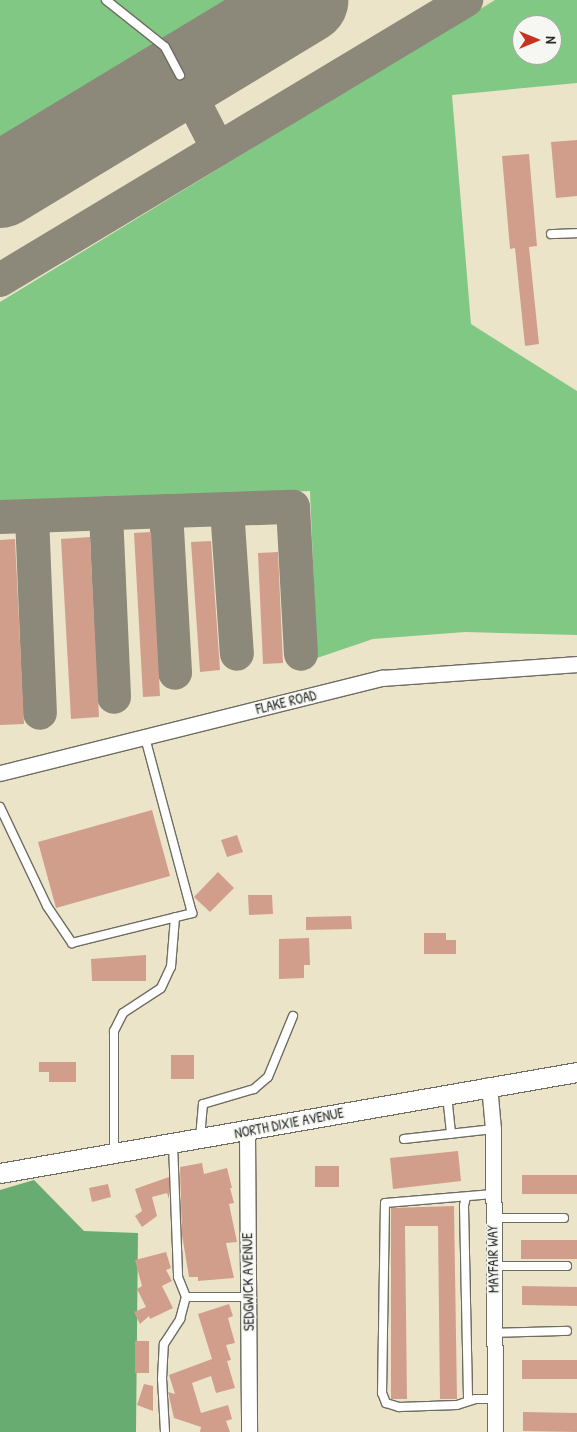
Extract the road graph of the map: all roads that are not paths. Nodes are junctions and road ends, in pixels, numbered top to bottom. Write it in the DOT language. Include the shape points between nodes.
graph roads {
  1 [pos="106,0"];
  2 [pos="180,75"];
  3 [pos="577,233"];
  4 [pos="551,234"];
  5 [pos="577,664"];
  6 [pos="145,737"];
  7 [pos="0,773"];
  8 [pos="0,807"];
  9 [pos="175,917"];
  10 [pos="293,1016"];
  11 [pos="577,1072"];
  12 [pos="489,1085"];
  13 [pos="447,1093"];
  14 [pos="492,1129"];
  15 [pos="247,1132"];
  16 [pos="451,1134"];
  17 [pos="404,1139"];
  18 [pos="200,1140"];
  19 [pos="173,1144"];
  20 [pos="114,1154"];
  21 [pos="0,1174"];
  22 [pos="493,1194"];
  23 [pos="466,1197"];
  24 [pos="492,1218"];
  25 [pos="564,1218"];
  26 [pos="493,1266"];
  27 [pos="567,1266"];
  28 [pos="186,1297"];
  29 [pos="248,1297"];
  30 [pos="567,1331"];
  31 [pos="494,1333"];
  32 [pos="495,1399"];
  33 [pos="468,1400"];
  34 [pos="165,1432"];
  35 [pos="249,1432"];
  36 [pos="495,1432"];
  1 -- 2 [label="lane" via="126,12 165,47"];
  3 -- 4 [label="lane"];
  5 -- 6 [label="street, FLAKE ROAD" via="382,678"];
  6 -- 7 [label="street, FLAKE ROAD"];
  6 -- 9 [label="lane" via="192,913"];
  8 -- 9 [label="lane" via="47,906 72,943"];
  9 -- 20 [label="lane" via="171,967 161,988 123,1013 114,1030"];
  10 -- 18 [label="lane" via="268,1077 254,1089 203,1104"];
  11 -- 12 [label="street, NORTH DIXIE AVENUE"];
  12 -- 13 [label="street, NORTH DIXIE AVENUE"];
  12 -- 14 [label="street, MAYFAIR WAY"];
  13 -- 15 [label="street, NORTH DIXIE AVENUE"];
  13 -- 16 [label="lane"];
  14 -- 16 [label="lane"];
  14 -- 22 [label="street, MAYFAIR WAY"];
  15 -- 18 [label="street, NORTH DIXIE AVENUE"];
  15 -- 29 [label="street, SEDGWICK AVENUE"];
  16 -- 17 [label="lane"];
  18 -- 19 [label="street, NORTH DIXIE AVENUE"];
  19 -- 20 [label="street, NORTH DIXIE AVENUE"];
  19 -- 28 [label="lane" via="178,1277"];
  20 -- 21 [label="street, NORTH DIXIE AVENUE"];
  22 -- 23 [label="lane"];
  22 -- 24 [label="street, MAYFAIR WAY"];
  23 -- 33 [label="lane"];
  23 -- 33 [label="lane" via="385,1203 382,1393 386,1403 400,1407 457,1405"];
  24 -- 25 [label="lane"];
  24 -- 26 [label="street, MAYFAIR WAY"];
  26 -- 27 [label="lane"];
  26 -- 31 [label="street, MAYFAIR WAY"];
  28 -- 29 [label="lane"];
  28 -- 34 [label="lane" via="180,1318 164,1344"];
  29 -- 35 [label="street, SEDGWICK AVENUE"];
  30 -- 31 [label="lane"];
  31 -- 32 [label="street, MAYFAIR WAY"];
  32 -- 33 [label="lane"];
  32 -- 36 [label="street, MAYFAIR WAY"];
}
